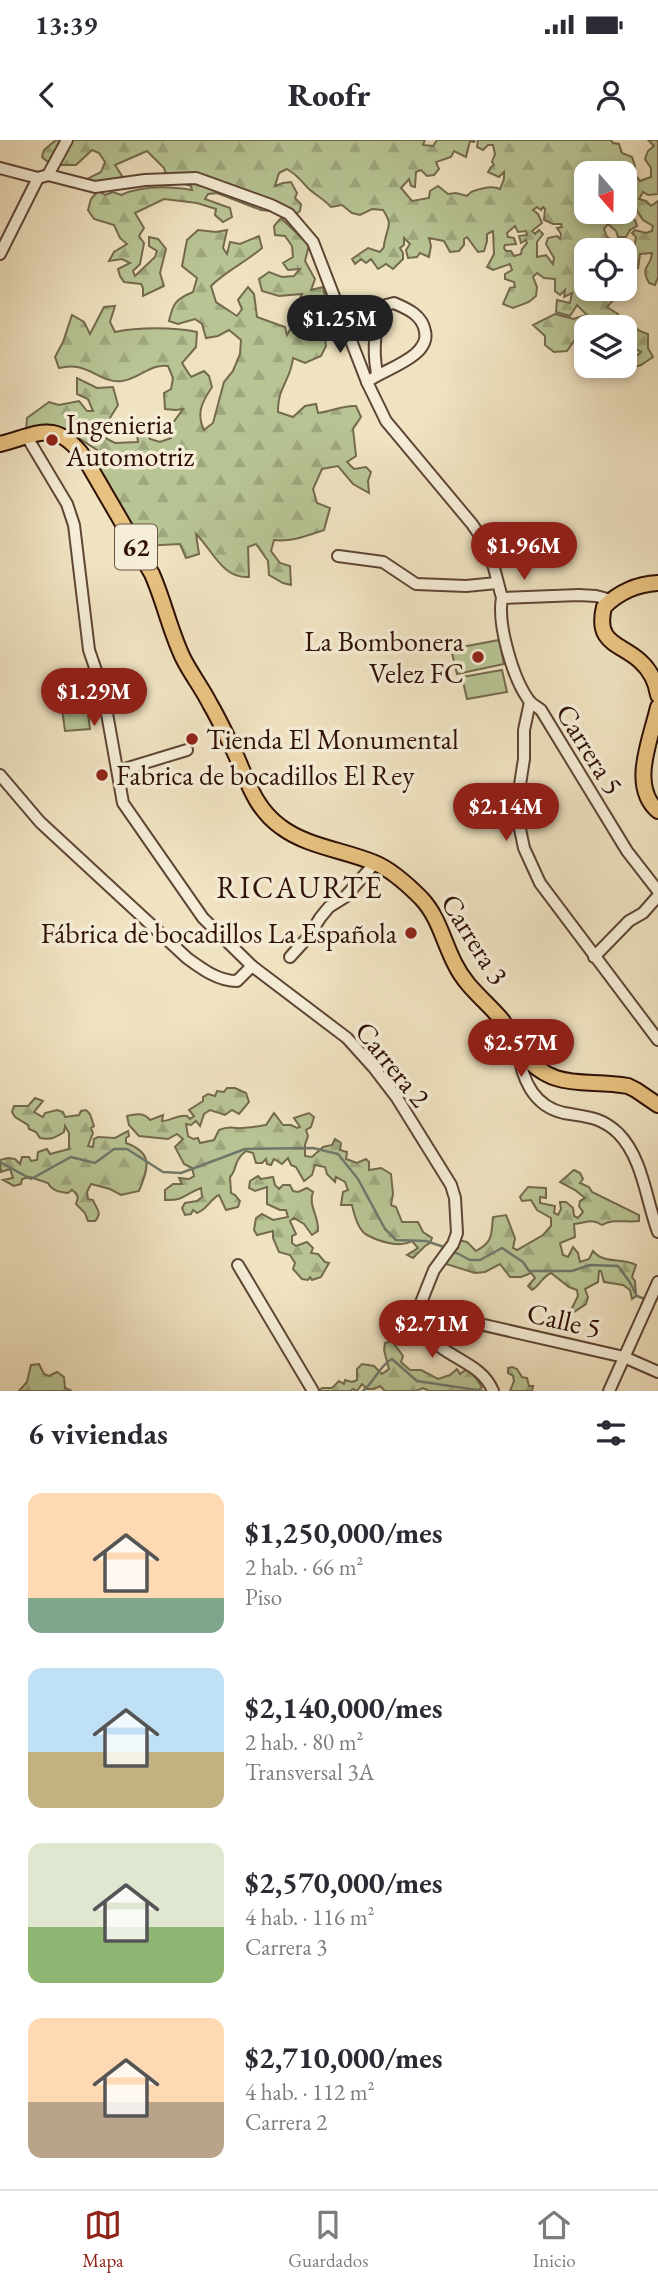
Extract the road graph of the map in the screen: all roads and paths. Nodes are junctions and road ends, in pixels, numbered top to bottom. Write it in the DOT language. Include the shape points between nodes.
graph roads {
  1 [pos="67,140"];
  2 [pos="0,168"];
  3 [pos="43,176"];
  4 [pos="0,254"];
  5 [pos="377,374"];
  6 [pos="367,382"];
  7 [pos="27,437"];
  8 [pos="0,444"];
  9 [pos="338,556"];
  10 [pos="497,583"];
  11 [pos="658,583"];
  12 [pos="502,598"];
  13 [pos="611,600"];
  14 [pos="658,695"];
  15 [pos="530,702"];
  16 [pos="658,707"];
  17 [pos="187,750"];
  18 [pos="118,771"];
  19 [pos="0,775"];
  20 [pos="658,811"];
  21 [pos="375,863"];
  22 [pos="658,893"];
  23 [pos="290,957"];
  24 [pos="594,957"];
  25 [pos="252,966"];
  26 [pos="658,1040"];
  27 [pos="518,1048"];
  28 [pos="544,1072"];
  29 [pos="536,1099"];
  30 [pos="658,1105"];
  31 [pos="658,1232"];
  32 [pos="238,1265"];
  33 [pos="658,1282"];
  34 [pos="418,1310"];
  35 [pos="624,1357"];
  36 [pos="658,1372"];
  37 [pos="310,1386"];
  38 [pos="491,1387"];
  39 [pos="609,1391"];
  1 -- 3 [label="street"];
  2 -- 3 [label="street, Carrera 5"];
  3 -- 4 [label="street"];
  3 -- 6 [label="street, Carrera 5" via="95,187 196,178 289,214 313,242"];
  5 -- 5 [label="street" via="411,357 425,342 418,317 394,303 386,305 376,328"];
  5 -- 6 [label="street"];
  6 -- 10 [label="street, Carrera 5" via="386,421 489,548"];
  7 -- 8 [label="main road, 62"];
  7 -- 18 [label="street, Carrera 2" via="74,525 89,650 103,691"];
  7 -- 21 [label="main road, Carrera 3 / 62" via="59,433 84,457 152,574 184,660 255,799 294,836"];
  9 -- 10 [label="street" via="383,562 416,584"];
  10 -- 12 [label="street, Carrera 5"];
  11 -- 13 [label="main road" via="637,586"];
  12 -- 13 [label="street" via="579,595"];
  12 -- 15 [label="street, Carrera 5" via="504,635 518,682"];
  13 -- 14 [label="main road" via="602,613 606,635 647,668"];
  15 -- 22 [label="street, Carrera 5" via="541,710"];
  15 -- 24 [label="street" via="516,810 520,836 540,883"];
  16 -- 20 [label="main road" via="642,776 646,796"];
  17 -- 18 [label="street"];
  18 -- 25 [label="street, Carrera 2" via="123,803 204,918"];
  19 -- 25 [label="street" via="40,822 204,971 237,981"];
  21 -- 23 [label="street" via="345,897 329,907"];
  21 -- 27 [label="main road, Carrera 3 / 62" via="430,907 461,976 501,1020"];
  22 -- 24 [label="street" via="643,913"];
  24 -- 26 [label="street"];
  25 -- 34 [label="street, Carrera 2" via="347,1038 397,1098 451,1185 458,1226"];
  27 -- 28 [label="main road, 62"];
  27 -- 29 [label="street, Carrera 3" via="522,1070"];
  28 -- 29 [label="street" via="537,1079"];
  28 -- 30 [label="main road, 62" via="571,1083 628,1086"];
  29 -- 31 [label="street" via="559,1112 594,1119 620,1135 636,1163"];
  32 -- 37 [label="street"];
  33 -- 35 [label="street"];
  34 -- 35 [label="street, Calle 5"];
  34 -- 38 [label="street" via="426,1334 478,1370"];
  35 -- 36 [label="street, Calle 5"];
  35 -- 39 [label="street"];
}
